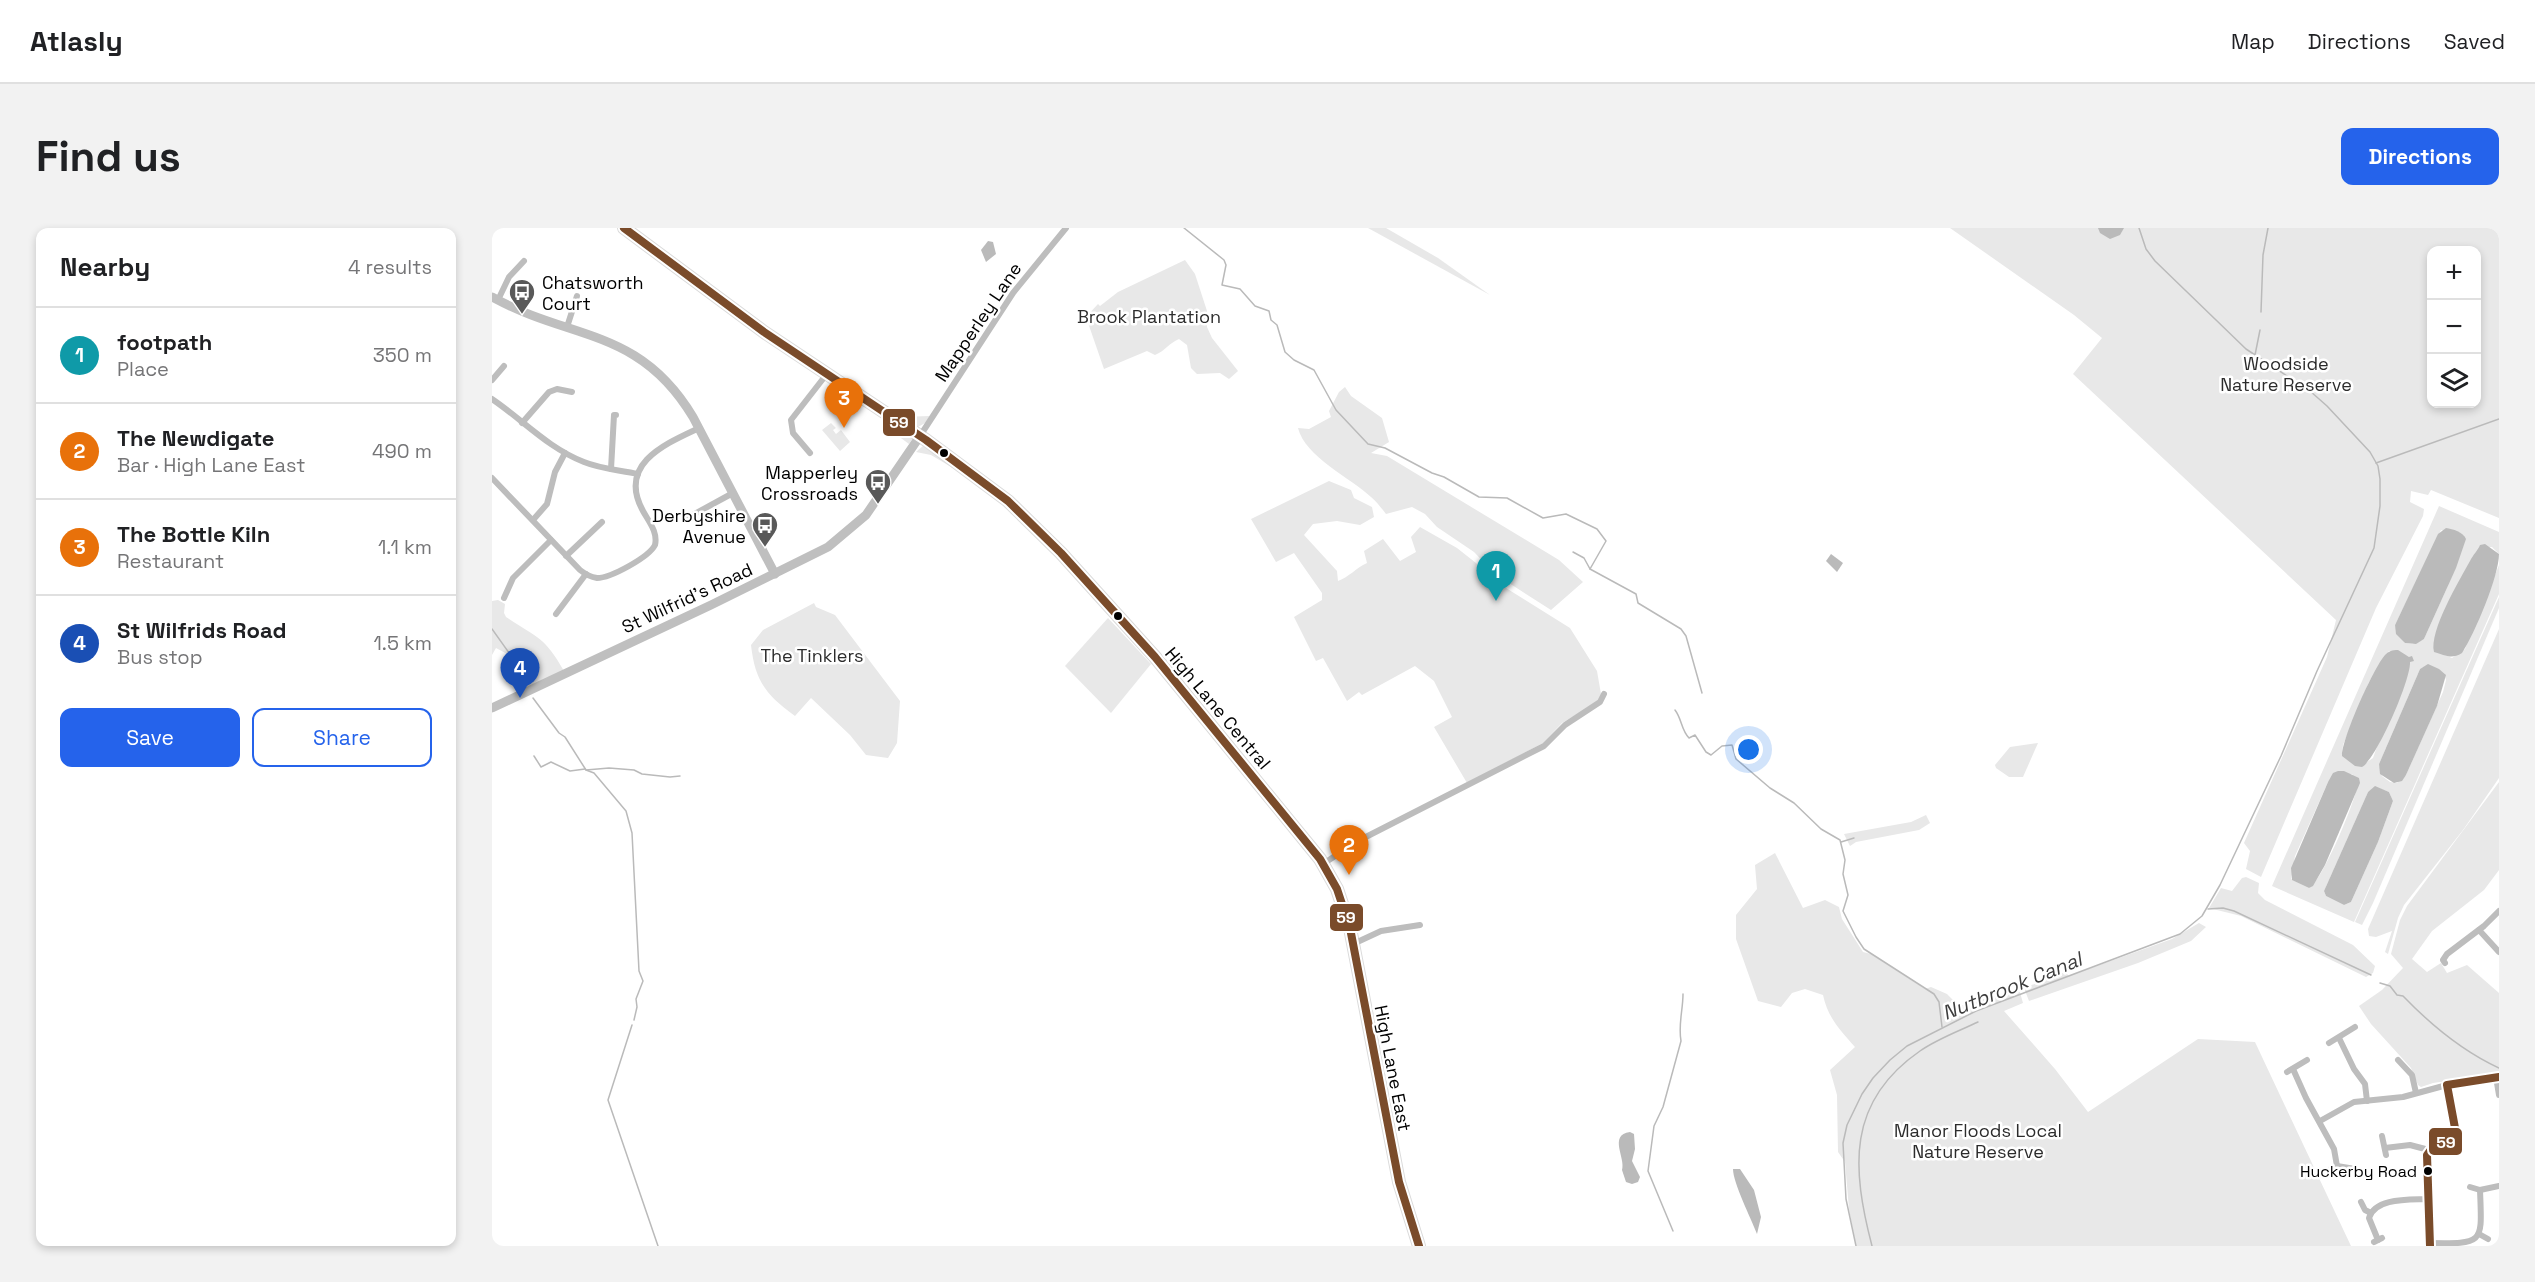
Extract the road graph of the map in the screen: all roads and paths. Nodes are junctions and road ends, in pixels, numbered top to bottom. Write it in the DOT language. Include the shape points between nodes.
graph roads {
  1 [pos="624,228"];
  2 [pos="1066,228"];
  3 [pos="524,261"];
  4 [pos="577,296"];
  5 [pos="495,299"];
  6 [pos="567,327"];
  7 [pos="504,366"];
  8 [pos="826,375"];
  9 [pos="492,380"];
  10 [pos="572,392"];
  11 [pos="492,399"];
  12 [pos="616,415"];
  13 [pos="522,423"];
  14 [pos="699,428"];
  15 [pos="920,436"];
  16 [pos="565,453"];
  17 [pos="810,453"];
  18 [pos="611,469"];
  19 [pos="638,474"];
  20 [pos="492,478"];
  21 [pos="733,493"];
  22 [pos="685,509"];
  23 [pos="533,520"];
  24 [pos="602,522"];
  25 [pos="551,540"];
  26 [pos="566,556"];
  27 [pos="586,574"];
  28 [pos="775,574"];
  29 [pos="504,598"];
  30 [pos="556,614"];
  31 [pos="1604,694"];
  32 [pos="492,708"];
  33 [pos="1323,864"];
  34 [pos="2499,911"];
  35 [pos="1420,925"];
  36 [pos="2479,930"];
  37 [pos="1353,944"];
  38 [pos="2499,951"];
  39 [pos="2445,963"];
  40 [pos="2355,1027"];
  41 [pos="2339,1038"];
  42 [pos="2329,1043"];
  43 [pos="2307,1060"];
  44 [pos="2398,1060"];
  45 [pos="2498,1077"];
  46 [pos="2447,1085"];
  47 [pos="2416,1093"];
  48 [pos="2499,1095"];
  49 [pos="2367,1101"];
  50 [pos="2320,1121"];
  51 [pos="2382,1136"];
  52 [pos="2429,1150"];
  53 [pos="2337,1166"];
  54 [pos="2331,1169"];
  55 [pos="2355,1169"];
  56 [pos="2499,1186"];
  57 [pos="2470,1187"];
  58 [pos="2480,1190"];
  59 [pos="2428,1199"];
  60 [pos="2361,1202"];
  61 [pos="2371,1213"];
  62 [pos="2480,1234"];
  63 [pos="2488,1239"];
  64 [pos="2378,1240"];
  65 [pos="2430,1245"];
  66 [pos="1419,1246"];
  1 -- 8 [label="main road, High Lane Central"];
  2 -- 15 [label="street, Mapperley Lane" via="1013,293"];
  3 -- 5 [label="street"];
  4 -- 6 [label="street" via="570,307"];
  5 -- 6 [label="street"];
  6 -- 14 [label="street" via="609,341 645,361 674,388"];
  7 -- 9 [label="street"];
  8 -- 15 [label="main road, High Lane Central"];
  8 -- 17 [label="street" via="792,416 791,428"];
  10 -- 13 [label="street" via="549,392"];
  11 -- 13 [label="street"];
  12 -- 18 [label="street"];
  13 -- 16 [label="street"];
  14 -- 19 [label="street" via="655,450"];
  14 -- 21 [label="street"];
  15 -- 28 [label="street, St Wilfrid's Road" via="873,506 853,528 823,550"];
  15 -- 33 [label="main road, High Lane Central" via="1008,501 1061,553 1166,670"];
  16 -- 18 [label="street"];
  16 -- 23 [label="street" via="555,472 546,507"];
  18 -- 19 [label="street"];
  19 -- 27 [label="street" via="637,497 654,531 653,549 606,576"];
  20 -- 23 [label="street"];
  21 -- 22 [label="street" via="690,518"];
  21 -- 28 [label="street"];
  23 -- 25 [label="street"];
  24 -- 26 [label="street" via="594,525"];
  25 -- 26 [label="street"];
  25 -- 29 [label="street" via="513,578"];
  26 -- 27 [label="street"];
  27 -- 30 [label="street"];
  28 -- 32 [label="street, St Wilfrid's Road"];
  31 -- 33 [label="street" via="1600,702 1565,725 1544,746 1356,842"];
  33 -- 37 [label="main road, High Lane East" via="1340,897"];
  34 -- 36 [label="street"];
  35 -- 37 [label="street" via="1382,931"];
  36 -- 38 [label="street"];
  36 -- 39 [label="street" via="2447,954"];
  37 -- 66 [label="main road, High Lane East" via="1397,1172"];
  40 -- 41 [label="street"];
  41 -- 42 [label="street"];
  41 -- 49 [label="street" via="2365,1084"];
  43 -- 50 [label="street" via="2290,1070"];
  44 -- 47 [label="street" via="2412,1075"];
  45 -- 46 [label="street"];
  45 -- 48 [label="street"];
  46 -- 47 [label="street"];
  46 -- 52 [label="street" via="2455,1131 2447,1142"];
  47 -- 49 [label="street"];
  49 -- 50 [label="street" via="2351,1104"];
  50 -- 53 [label="street" via="2334,1149"];
  51 -- 52 [label="street" via="2386,1151 2410,1145"];
  52 -- 59 [label="street"];
  53 -- 54 [label="street"];
  53 -- 55 [label="street"];
  56 -- 58 [label="street"];
  57 -- 58 [label="street"];
  58 -- 62 [label="street"];
  59 -- 61 [label="street" via="2394,1201"];
  59 -- 65 [label="street"];
  60 -- 61 [label="street"];
  61 -- 64 [label="street" via="2369,1221"];
  62 -- 63 [label="street"];
  62 -- 65 [label="street" via="2466,1244"];
}
